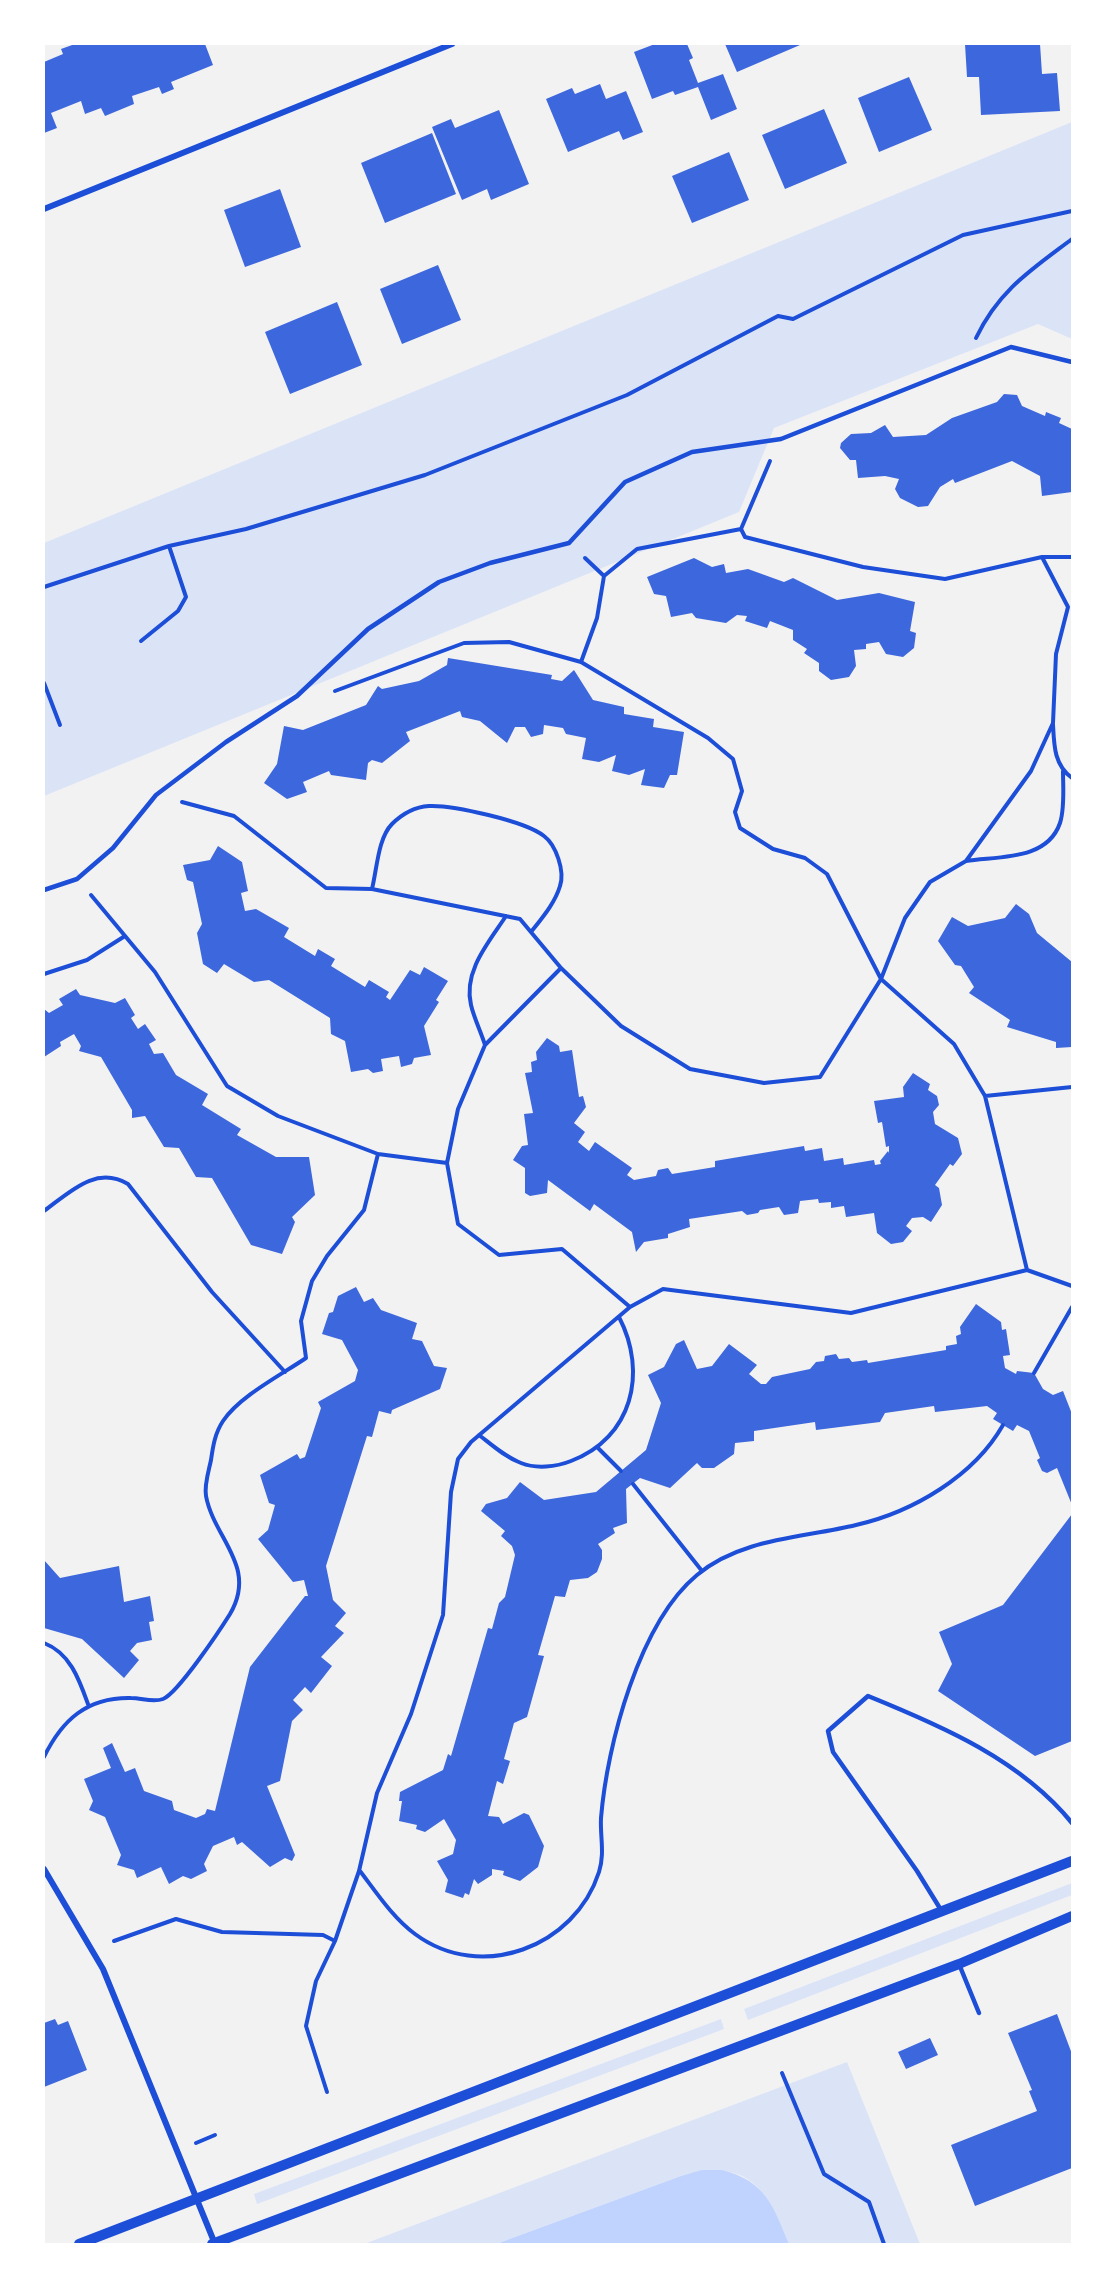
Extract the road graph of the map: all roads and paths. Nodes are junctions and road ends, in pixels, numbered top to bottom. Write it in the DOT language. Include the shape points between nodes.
graph roads {
  1 [pos="452,44"];
  2 [pos="44,209"];
  3 [pos="1072,210"];
  4 [pos="1072,239"];
  5 [pos="1072,362"];
  6 [pos="962,366"];
  7 [pos="781,440"];
  8 [pos="741,529"];
  9 [pos="569,543"];
  10 [pos="169,546"];
  11 [pos="1042,557"];
  12 [pos="1072,557"];
  13 [pos="604,576"];
  14 [pos="44,587"];
  15 [pos="1072,602"];
  16 [pos="1068,607"];
  17 [pos="141,641"];
  18 [pos="581,662"];
  19 [pos="44,683"];
  20 [pos="297,696"];
  21 [pos="1053,723"];
  22 [pos="60,725"];
  23 [pos="1064,771"];
  24 [pos="1072,778"];
  25 [pos="156,795"];
  26 [pos="966,861"];
  27 [pos="77,879"];
  28 [pos="372,889"];
  29 [pos="44,890"];
  30 [pos="506,916"];
  31 [pos="531,932"];
  32 [pos="125,936"];
  33 [pos="561,968"];
  34 [pos="44,975"];
  35 [pos="881,979"];
  36 [pos="485,1045"];
  37 [pos="1072,1087"];
  38 [pos="985,1096"];
  39 [pos="378,1154"];
  40 [pos="447,1163"];
  41 [pos="44,1211"];
  42 [pos="1027,1270"];
  43 [pos="1072,1286"];
  44 [pos="630,1307"];
  45 [pos="1072,1307"];
  46 [pos="619,1317"];
  47 [pos="285,1372"];
  48 [pos="1034,1373"];
  49 [pos="1003,1425"];
  50 [pos="479,1434"];
  51 [pos="598,1448"];
  52 [pos="621,1471"];
  53 [pos="633,1484"];
  54 [pos="702,1571"];
  55 [pos="44,1643"];
  56 [pos="88,1704"];
  57 [pos="44,1757"];
  58 [pos="1072,1823"];
  59 [pos="1072,1861"];
  60 [pos="44,1869"];
  61 [pos="359,1870"];
  62 [pos="942,1912"];
  63 [pos="1072,1916"];
  64 [pos="114,1941"];
  65 [pos="335,1941"];
  66 [pos="959,1964"];
  67 [pos="979,2013"];
  68 [pos="782,2073"];
  69 [pos="327,2092"];
  70 [pos="197,2199"];
  71 [pos="79,2244"];
  72 [pos="214,2244"];
  73 [pos="884,2244"];
  1 -- 2 [label="street"];
  3 -- 10 [label="path" via="963,235 793,320 778,316 627,394 425,475 246,529"];
  4 -- 6 [label="path" via="1016,282 988,312"];
  5 -- 6 [label="lane" via="1011,347"];
  6 -- 7 [label="lane"];
  7 -- 8 [label="path"];
  7 -- 9 [label="lane" via="692,452 625,482"];
  8 -- 11 [label="path" via="744,537 863,567 945,579"];
  8 -- 13 [label="path" via="637,549"];
  9 -- 13 [label="path"];
  9 -- 20 [label="lane" via="490,563 439,582 368,629"];
  10 -- 14 [label="path"];
  10 -- 17 [label="path" via="186,597 178,610"];
  11 -- 12 [label="path"];
  11 -- 16 [label="path"];
  13 -- 18 [label="path" via="597,618"];
  15 -- 16 [label="path"];
  16 -- 21 [label="path" via="1056,654"];
  18 -- 20 [label="path" via="509,642 464,643 323,695"];
  18 -- 35 [label="path" via="708,738 733,759 742,791 735,812 740,828 773,849 805,858 827,874"];
  19 -- 22 [label="path"];
  20 -- 25 [label="lane" via="226,742"];
  21 -- 23 [label="path" via="1054,751"];
  21 -- 26 [label="path" via="1031,771"];
  23 -- 24 [label="path"];
  23 -- 26 [label="path" via="1060,823 1047,843 1011,857"];
  25 -- 27 [label="lane" via="112,848"];
  25 -- 28 [label="path" via="234,816 326,888"];
  26 -- 35 [label="path" via="930,882 905,918"];
  27 -- 29 [label="lane"];
  27 -- 32 [label="path"];
  28 -- 30 [label="path"];
  28 -- 31 [label="path" via="390,825 406,812 429,806 509,820 544,836 559,859 561,884 549,909"];
  30 -- 31 [label="path" via="520,919"];
  30 -- 36 [label="path" via="473,968 470,985 471,1004"];
  31 -- 33 [label="path"];
  32 -- 34 [label="path" via="87,960"];
  32 -- 39 [label="path" via="155,972 227,1086 278,1116"];
  33 -- 35 [label="path" via="621,1026 690,1069 764,1083 820,1077"];
  33 -- 36 [label="path"];
  35 -- 38 [label="path" via="954,1044"];
  36 -- 40 [label="path" via="458,1109"];
  37 -- 38 [label="path"];
  38 -- 42 [label="path"];
  39 -- 40 [label="path"];
  39 -- 47 [label="path" via="364,1210 312,1281 301,1321 306,1358"];
  40 -- 44 [label="path" via="458,1224 499,1255 562,1249"];
  41 -- 47 [label="path" via="87,1180 117,1177 128,1184 212,1292"];
  42 -- 43 [label="path"];
  42 -- 44 [label="path" via="851,1313 663,1289"];
  44 -- 46 [label="path"];
  45 -- 48 [label="path"];
  46 -- 50 [label="path"];
  46 -- 51 [label="path" via="630,1339 634,1370 630,1395 622,1419"];
  47 -- 56 [label="path" via="237,1406 223,1421 213,1441 206,1494 218,1529 238,1565 239,1593 230,1613 176,1690 163,1699 130,1698"];
  49 -- 54 [label="path" via="980,1458 934,1493 903,1509 857,1525 759,1544"];
  50 -- 51 [label="path" via="523,1464 539,1466 566,1463"];
  50 -- 61 [label="path" via="458,1459 451,1492 443,1615 411,1714 377,1792"];
  51 -- 52 [label="path"];
  53 -- 54 [label="path"];
  54 -- 61 [label="path" via="675,1598 630,1687 614,1738 601,1820 604,1846 599,1871 588,1897 569,1923 541,1942 512,1954 478,1957 450,1952 415,1934"];
  55 -- 56 [label="path" via="59,1649 78,1676"];
  56 -- 57 [label="path" via="56,1732"];
  58 -- 62 [label="lane" via="1046,1793 943,1726 868,1696 828,1731 834,1752"];
  59 -- 62 [label="street"];
  60 -- 70 [label="street" via="103,1969"];
  61 -- 65 [label="path"];
  62 -- 70 [label="street"];
  63 -- 66 [label="street"];
  64 -- 65 [label="path" via="176,1919 222,1932 323,1935"];
  65 -- 69 [label="path" via="316,1981 306,2026"];
  66 -- 67 [label="lane"];
  66 -- 72 [label="street"];
  68 -- 73 [label="path" via="824,2174 870,2202"];
  70 -- 71 [label="street"];
  70 -- 72 [label="street"];
}
